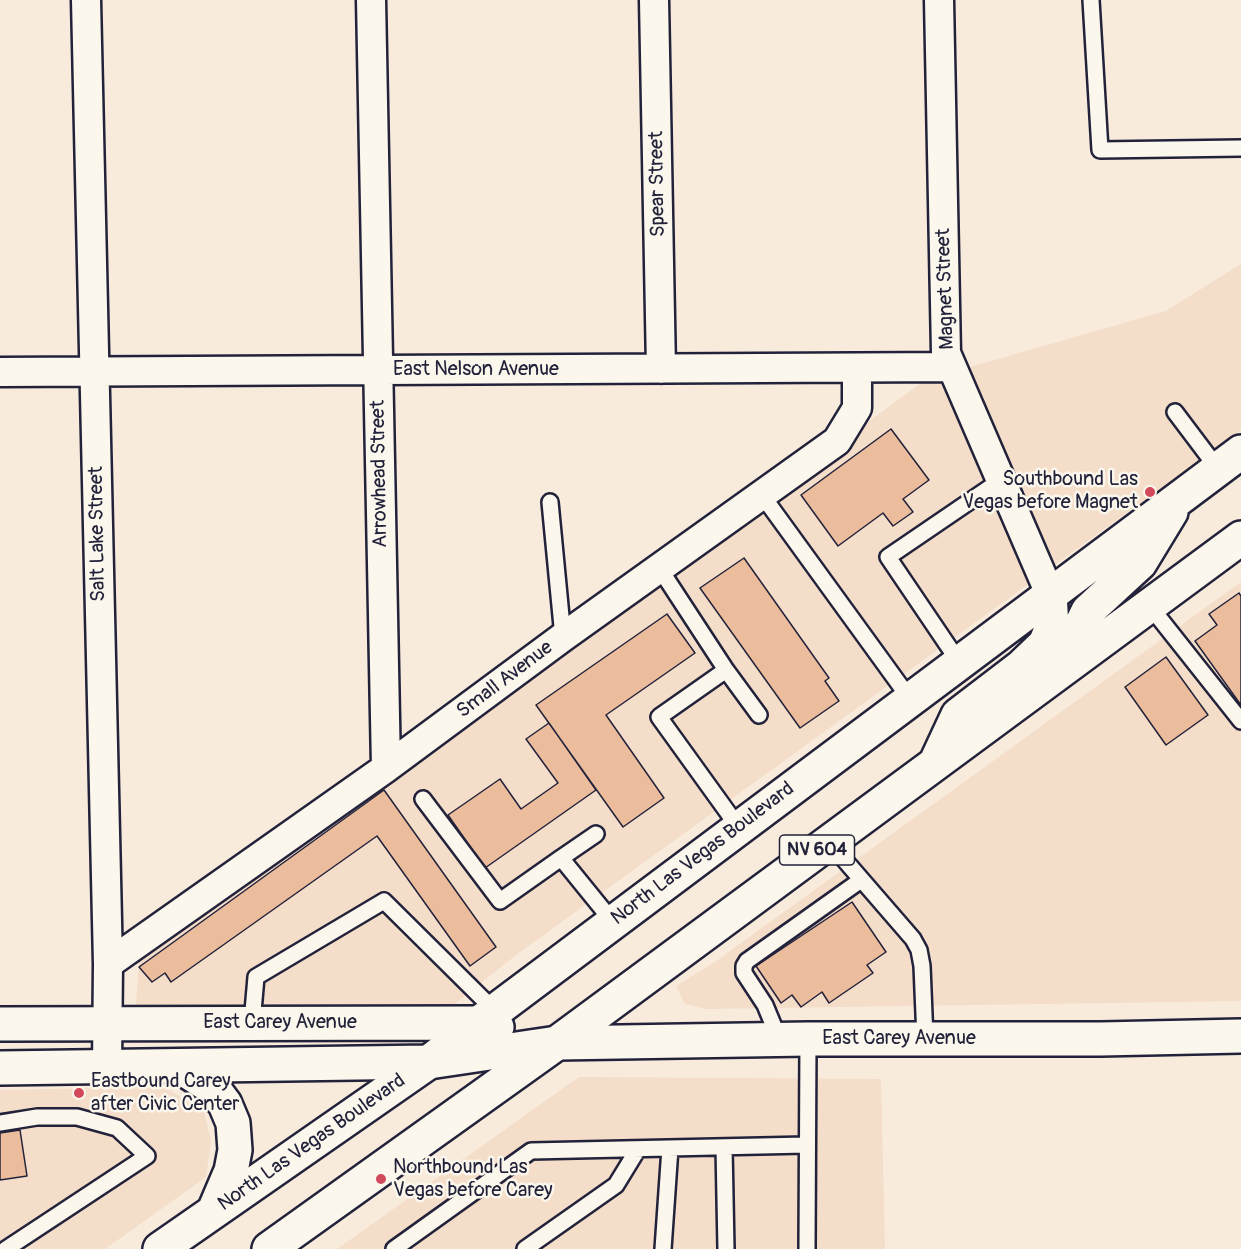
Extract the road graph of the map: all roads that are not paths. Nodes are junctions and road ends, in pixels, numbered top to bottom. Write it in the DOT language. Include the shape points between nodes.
graph roads {
  1 [pos="86,0"];
  2 [pos="371,0"];
  3 [pos="654,0"];
  4 [pos="939,0"];
  5 [pos="1091,0"];
  6 [pos="1241,148"];
  7 [pos="952,367"];
  8 [pos="857,368"];
  9 [pos="662,369"];
  10 [pos="378,370"];
  11 [pos="0,372"];
  12 [pos="94,372"];
  13 [pos="1175,412"];
  14 [pos="1230,460"];
  15 [pos="1001,480"];
  16 [pos="762,495"];
  17 [pos="1180,497"];
  18 [pos="550,502"];
  19 [pos="1241,538"];
  20 [pos="660,569"];
  21 [pos="1050,594"];
  22 [pos="1149,605"];
  23 [pos="563,637"];
  24 [pos="1077,658"];
  25 [pos="958,662"];
  26 [pos="726,670"];
  27 [pos="910,699"];
  28 [pos="759,715"];
  29 [pos="1241,721"];
  30 [pos="935,763"];
  31 [pos="386,768"];
  32 [pos="423,799"];
  33 [pos="738,828"];
  34 [pos="596,834"];
  35 [pos="828,842"];
  36 [pos="561,858"];
  37 [pos="861,880"];
  38 [pos="613,922"];
  39 [pos="108,964"];
  40 [pos="487,1017"];
  41 [pos="107,1023"];
  42 [pos="252,1023"];
  43 [pos="0,1024"];
  44 [pos="1241,1036"];
  45 [pos="794,1039"];
  46 [pos="925,1039"];
  47 [pos="557,1043"];
  48 [pos="429,1062"];
  49 [pos="178,1066"];
  50 [pos="107,1067"];
  51 [pos="0,1068"];
  52 [pos="0,1123"];
  53 [pos="806,1145"];
  54 [pos="724,1147"];
  55 [pos="638,1149"];
  56 [pos="670,1149"];
  57 [pos="214,1211"];
  58 [pos="6,1249"];
  59 [pos="160,1249"];
  60 [pos="269,1249"];
  61 [pos="394,1249"];
  62 [pos="525,1249"];
  63 [pos="663,1249"];
  64 [pos="726,1249"];
  65 [pos="807,1249"];
  1 -- 12 [label="street, Salt Lake Street"];
  2 -- 10 [label="street, Arrowhead Street"];
  3 -- 9 [label="street, Spear Street"];
  4 -- 7 [label="street, Magnet Street" via="945,352"];
  5 -- 6 [label="lane" via="1100,150"];
  7 -- 8 [label="street, East Nelson Avenue"];
  7 -- 15 [label="street, Magnet Street"];
  8 -- 9 [label="street, East Nelson Avenue"];
  8 -- 16 [label="street, Small Avenue" via="857,408 837,441"];
  9 -- 10 [label="street, East Nelson Avenue"];
  10 -- 12 [label="street, East Nelson Avenue"];
  10 -- 31 [label="street, Arrowhead Street"];
  11 -- 12 [label="street, East Nelson Avenue"];
  12 -- 39 [label="street, Salt Lake Street"];
  13 -- 14 [label="lane"];
  14 -- 17 [label="main road, North Las Vegas Boulevard"];
  15 -- 21 [label="street, Magnet Street"];
  15 -- 25 [label="lane" via="888,557"];
  16 -- 20 [label="street, Small Avenue"];
  16 -- 27 [label="lane"];
  17 -- 21 [label="main road, North Las Vegas Boulevard"];
  17 -- 24 [label="main road" via="1140,563 1088,611 1072,644"];
  18 -- 23 [label="lane"];
  19 -- 22 [label="main road, NV 604"];
  20 -- 23 [label="street, Small Avenue"];
  20 -- 26 [label="lane"];
  21 -- 25 [label="main road, North Las Vegas Boulevard"];
  21 -- 30 [label="main road" via="1052,627 1045,644 958,715"];
  22 -- 24 [label="main road, NV 604"];
  22 -- 29 [label="lane"];
  23 -- 31 [label="street, Small Avenue"];
  24 -- 30 [label="main road, NV 604"];
  25 -- 27 [label="main road, North Las Vegas Boulevard"];
  26 -- 28 [label="lane"];
  26 -- 33 [label="lane" via="659,717"];
  27 -- 33 [label="main road, North Las Vegas Boulevard"];
  30 -- 35 [label="main road, NV 604"];
  31 -- 39 [label="street, Small Avenue"];
  32 -- 36 [label="lane" via="500,902"];
  33 -- 38 [label="main road, North Las Vegas Boulevard"];
  34 -- 36 [label="lane"];
  35 -- 37 [label="lane"];
  35 -- 47 [label="main road, NV 604"];
  36 -- 38 [label="lane"];
  37 -- 45 [label="lane" via="744,966 744,973 765,1005"];
  37 -- 46 [label="lane" via="919,950"];
  38 -- 40 [label="main road, North Las Vegas Boulevard"];
  39 -- 41 [label="street, Salt Lake Street"];
  40 -- 42 [label="main road, East Carey Avenue"];
  40 -- 42 [label="lane" via="384,901 256,977"];
  40 -- 47 [label="main road, East Carey Avenue"];
  40 -- 48 [label="main road, North Las Vegas Boulevard"];
  41 -- 42 [label="main road, East Carey Avenue"];
  41 -- 43 [label="main road, East Carey Avenue"];
  41 -- 50 [label="street, Salt Lake Street"];
  44 -- 46 [label="main road, East Carey Avenue"];
  45 -- 46 [label="main road, East Carey Avenue"];
  45 -- 47 [label="main road, East Carey Avenue"];
  45 -- 53 [label="lane"];
  47 -- 48 [label="main road, East Carey Avenue"];
  47 -- 60 [label="main road"];
  48 -- 49 [label="main road, East Carey Avenue"];
  48 -- 57 [label="main road, North Las Vegas Boulevard"];
  49 -- 50 [label="main road, East Carey Avenue"];
  49 -- 57 [label="main road" via="213,1088 233,1123 235,1150 231,1171"];
  50 -- 51 [label="main road, East Carey Avenue"];
  52 -- 58 [label="lane" via="37,1117 77,1117 117,1128 147,1156"];
  53 -- 54 [label="lane"];
  53 -- 65 [label="lane"];
  54 -- 56 [label="lane"];
  54 -- 64 [label="lane"];
  55 -- 56 [label="lane"];
  55 -- 61 [label="lane" via="531,1151"];
  55 -- 62 [label="lane" via="616,1185"];
  56 -- 63 [label="lane"];
  57 -- 59 [label="main road, North Las Vegas Boulevard"];
}
